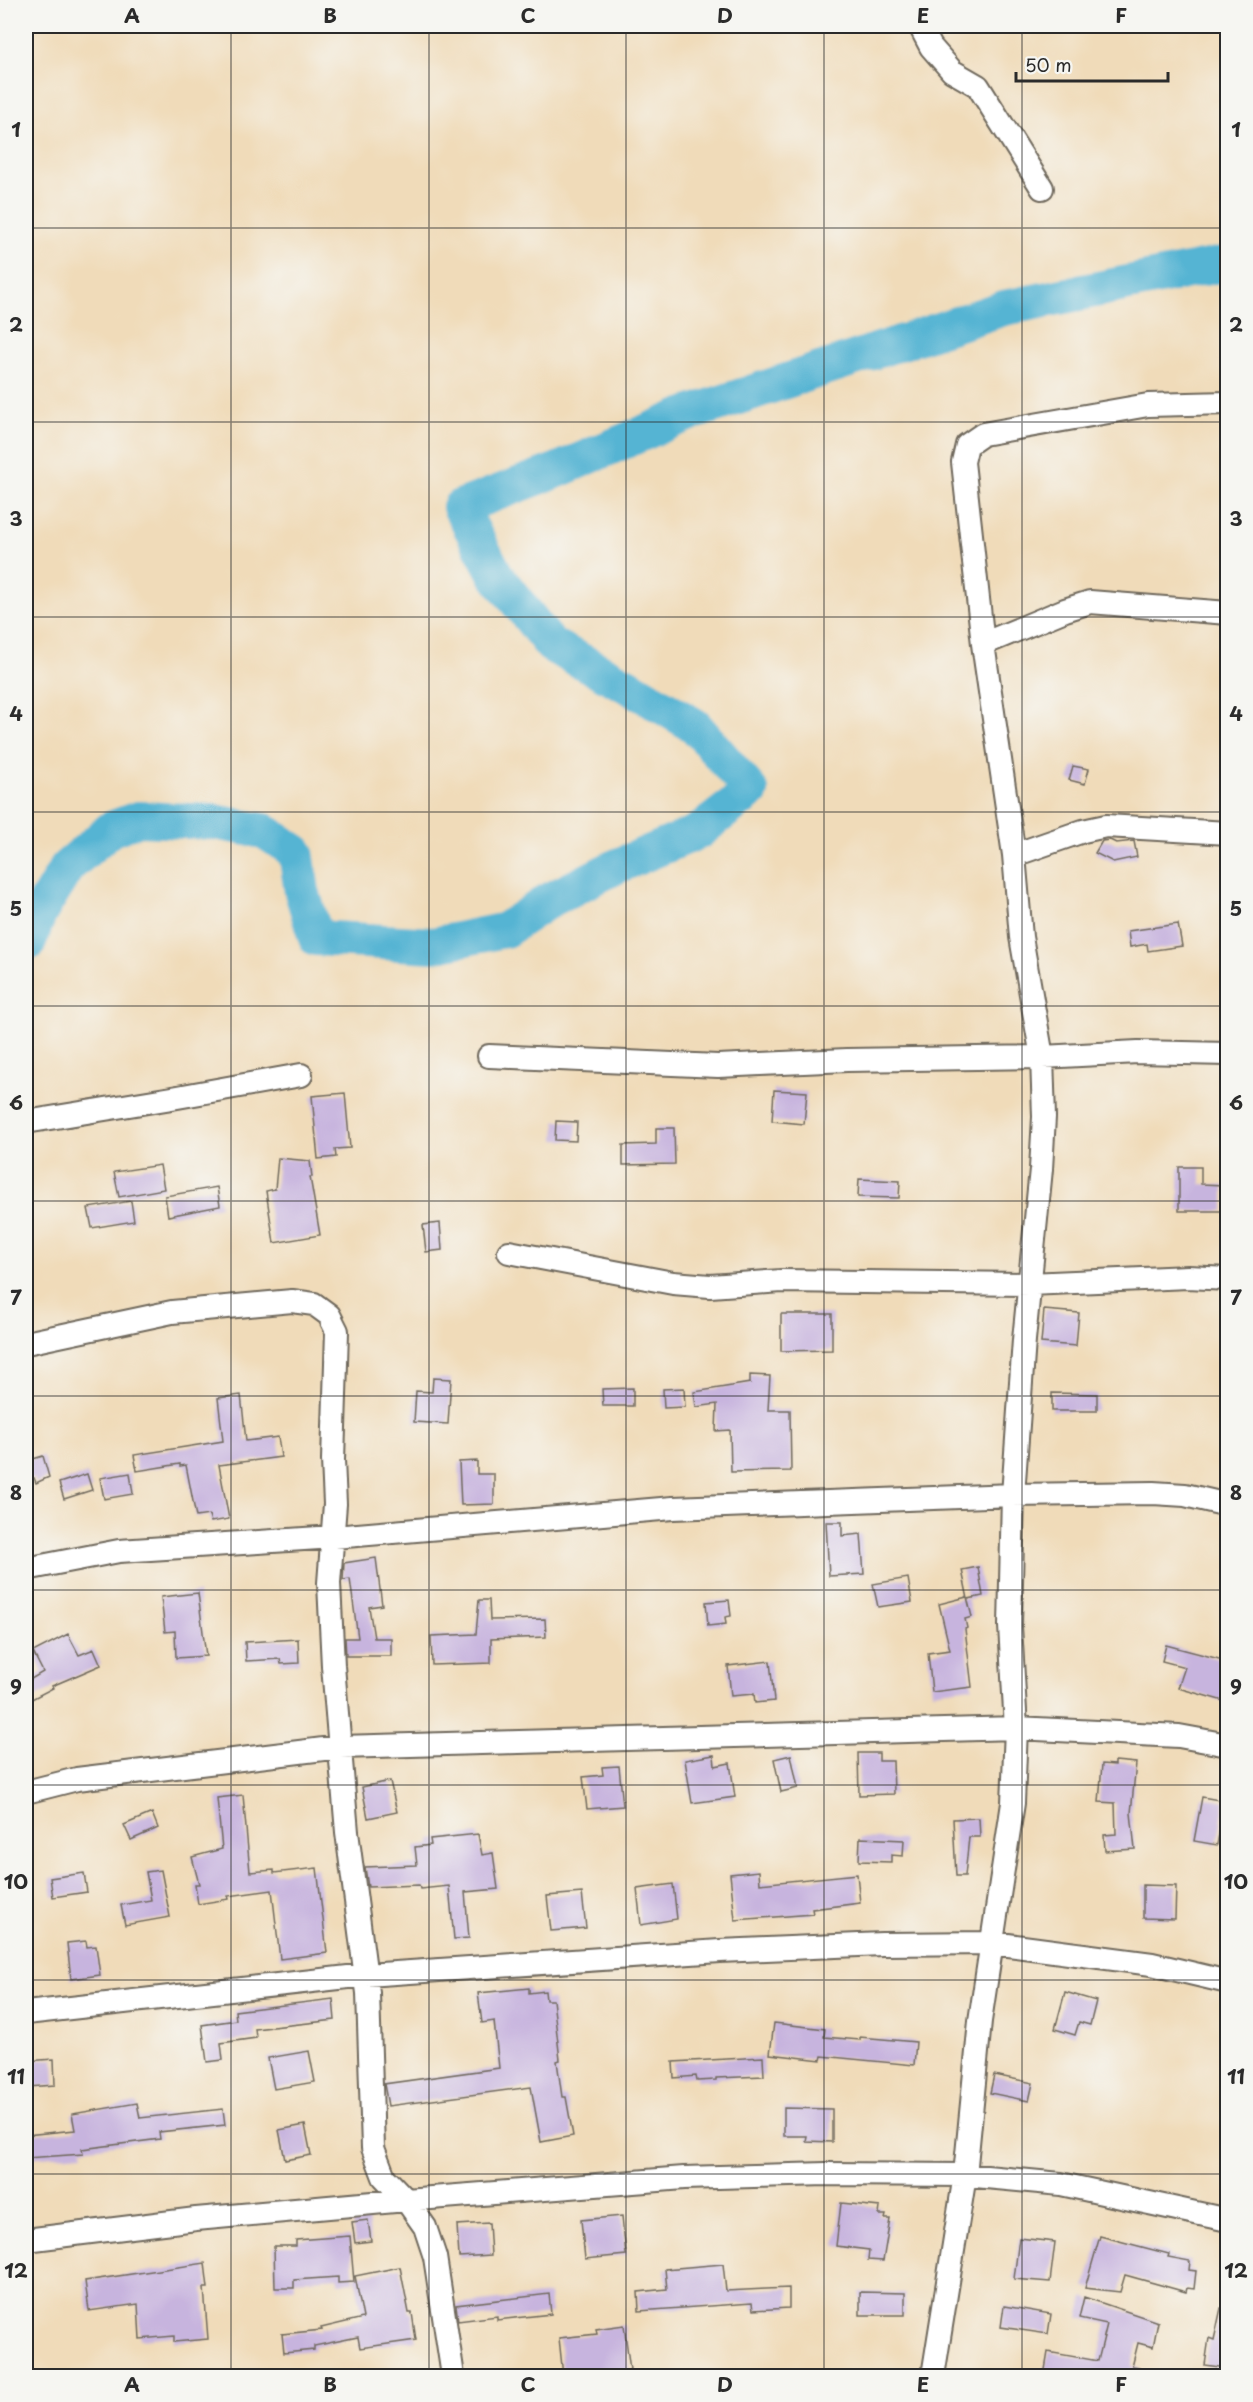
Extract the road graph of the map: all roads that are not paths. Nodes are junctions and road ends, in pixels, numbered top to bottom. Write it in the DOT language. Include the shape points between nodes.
graph roads {
  1 [pos="920,26"];
  2 [pos="1042,188"];
  3 [pos="1227,403"];
  4 [pos="1227,613"];
  5 [pos="983,644"];
  6 [pos="1227,833"];
  7 [pos="1014,855"];
  8 [pos="1227,1054"];
  9 [pos="489,1056"];
  10 [pos="1042,1057"];
  11 [pos="301,1075"];
  12 [pos="26,1122"];
  13 [pos="509,1252"];
  14 [pos="1227,1279"];
  15 [pos="1029,1284"];
  16 [pos="26,1342"];
  17 [pos="1013,1495"];
  18 [pos="1227,1505"];
  19 [pos="334,1538"];
  20 [pos="26,1569"];
  21 [pos="1016,1728"];
  22 [pos="1227,1744"];
  23 [pos="340,1747"];
  24 [pos="26,1792"];
  25 [pos="993,1943"];
  26 [pos="366,1975"];
  27 [pos="1227,1982"];
  28 [pos="26,2013"];
  29 [pos="965,2175"];
  30 [pos="406,2200"];
  31 [pos="1227,2220"];
  32 [pos="26,2240"];
  33 [pos="453,2376"];
  34 [pos="933,2376"];
  1 -- 2 [label="street" via="931,47 952,71 978,86"];
  3 -- 5 [label="street" via="1148,405 983,434 967,445 963,462"];
  4 -- 5 [label="street" via="1090,602"];
  5 -- 7 [label="street"];
  6 -- 7 [label="street" via="1106,826"];
  7 -- 10 [label="street" via="1021,937"];
  8 -- 10 [label="street" via="1138,1052"];
  9 -- 10 [label="street" via="717,1066"];
  10 -- 15 [label="street" via="1044,1117"];
  11 -- 12 [label="street"];
  13 -- 15 [label="street" via="710,1287 782,1281"];
  14 -- 15 [label="street"];
  15 -- 17 [label="street"];
  16 -- 19 [label="street" via="172,1312 292,1301 314,1305 328,1315 337,1331"];
  17 -- 18 [label="street" via="1153,1493"];
  17 -- 19 [label="street" via="673,1508"];
  17 -- 21 [label="street" via="1010,1626"];
  19 -- 20 [label="street" via="119,1551"];
  19 -- 23 [label="street" via="329,1583"];
  21 -- 22 [label="street" via="1179,1736"];
  21 -- 23 [label="street"];
  21 -- 25 [label="street" via="1013,1803"];
  23 -- 24 [label="street" via="77,1779"];
  23 -- 26 [label="street"];
  25 -- 26 [label="street" via="732,1950"];
  25 -- 27 [label="street" via="1152,1964"];
  25 -- 29 [label="street" via="980,2021"];
  26 -- 28 [label="street"];
  26 -- 30 [label="street" via="373,2148 384,2177"];
  29 -- 30 [label="street" via="684,2178"];
  29 -- 31 [label="street" via="1061,2184"];
  29 -- 34 [label="street"];
  30 -- 32 [label="street" via="196,2219"];
  30 -- 33 [label="street" via="425,2227 435,2257"];
}
